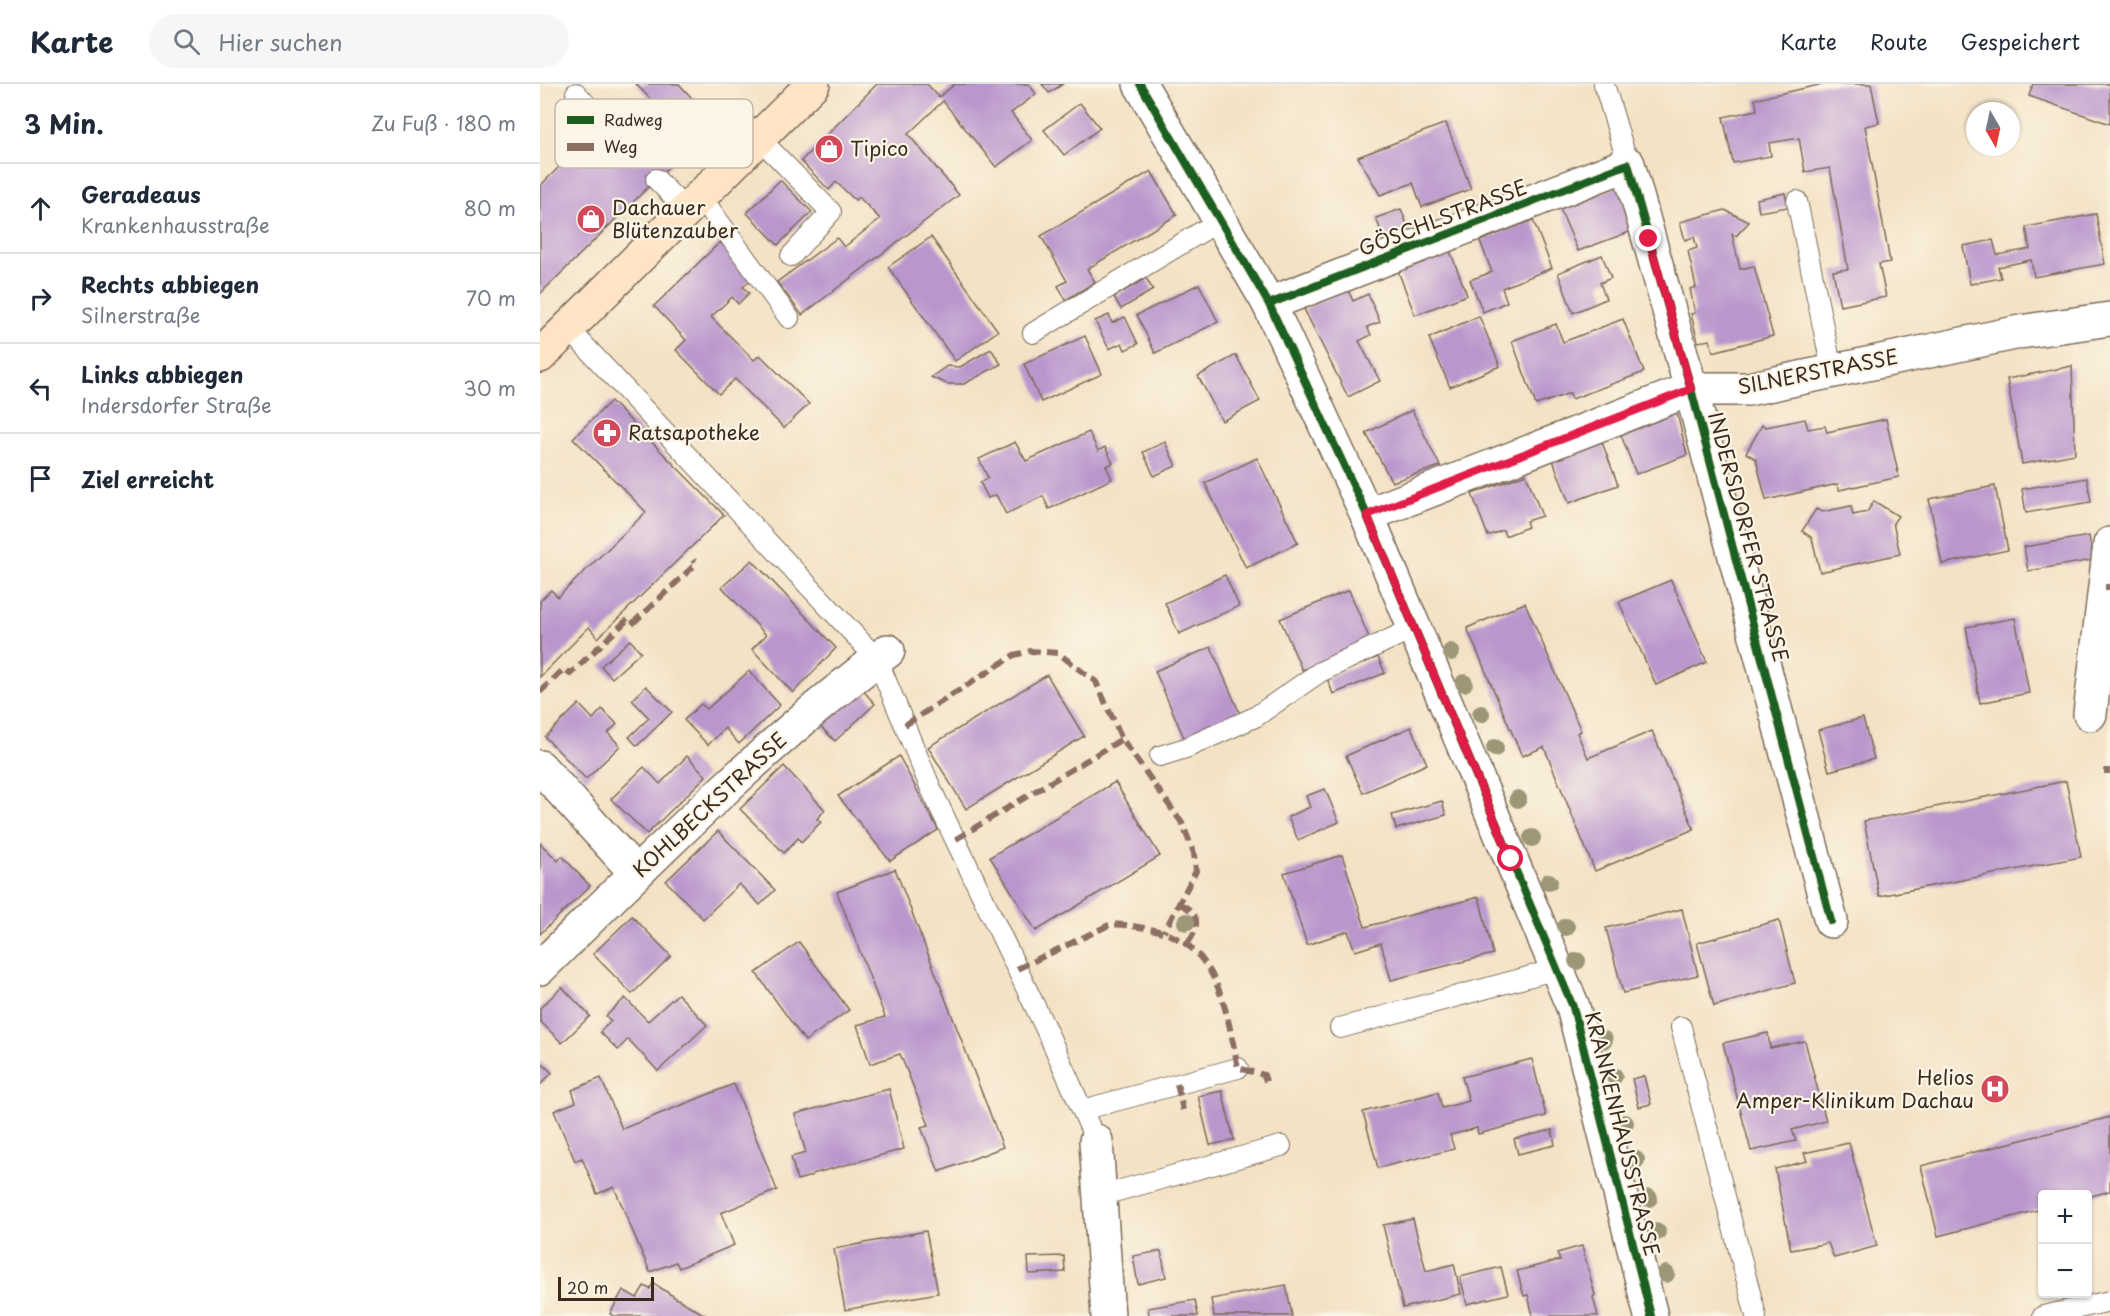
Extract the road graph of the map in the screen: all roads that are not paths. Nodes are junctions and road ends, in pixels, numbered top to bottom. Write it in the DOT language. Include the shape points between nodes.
graph roads {
  1 [pos="813,84"];
  2 [pos="1140,84"];
  3 [pos="1604,84"];
  4 [pos="576,93"];
  5 [pos="581,99"];
  6 [pos="759,138"];
  7 [pos="753,144"];
  8 [pos="1628,164"];
  9 [pos="729,168"];
  10 [pos="656,179"];
  11 [pos="1797,201"];
  12 [pos="694,204"];
  13 [pos="1221,220"];
  14 [pos="791,256"];
  15 [pos="1269,304"];
  16 [pos="789,318"];
  17 [pos="2110,319"];
  18 [pos="1033,333"];
  19 [pos="549,345"];
  20 [pos="1832,370"];
  21 [pos="1691,389"];
  22 [pos="1367,515"];
  23 [pos="2110,544"];
  24 [pos="1414,628"];
  25 [pos="882,655"];
  26 [pos="2090,714"];
  27 [pos="1161,756"];
  28 [pos="540,767"];
  29 [pos="636,873"];
  30 [pos="1831,921"];
  31 [pos="540,968"];
  32 [pos="1557,969"];
  33 [pos="1340,1028"];
  34 [pos="1681,1028"];
  35 [pos="1238,1068"];
  36 [pos="1082,1110"];
  37 [pos="1096,1141"];
  38 [pos="1281,1146"];
  39 [pos="1099,1196"];
  40 [pos="2110,1300"];
  41 [pos="1108,1316"];
  42 [pos="1652,1316"];
  43 [pos="1756,1316"];
  44 [pos="2043,1316"];
  1 -- 6 [label="main road"];
  2 -- 13 [label="street, KRANKENHAUSSTRASSE"];
  3 -- 8 [label="lane, INDERSDORFER STRASSE"];
  4 -- 5 [label="lane"];
  6 -- 7 [label="main road"];
  6 -- 14 [label="lane" via="831,212"];
  8 -- 15 [label="street, GÖSCHLSTRASSE"];
  8 -- 21 [label="street, INDERSDORFER STRASSE"];
  9 -- 12 [label="main road"];
  10 -- 12 [label="lane"];
  11 -- 20 [label="lane"];
  12 -- 16 [label="lane"];
  12 -- 19 [label="main road"];
  13 -- 15 [label="street, KRANKENHAUSSTRASSE"];
  13 -- 18 [label="lane"];
  15 -- 22 [label="street, KRANKENHAUSSTRASSE"];
  17 -- 20 [label="street, SILNERSTRASSE"];
  19 -- 25 [label="lane"];
  20 -- 21 [label="street, SILNERSTRASSE" via="1748,388"];
  21 -- 22 [label="street, SILNERSTRASSE"];
  21 -- 30 [label="street, INDERSDORFER STRASSE"];
  22 -- 24 [label="street, KRANKENHAUSSTRASSE"];
  23 -- 26 [label="street"];
  24 -- 27 [label="lane" via="1320,672 1255,717"];
  24 -- 32 [label="street, KRANKENHAUSSTRASSE"];
  25 -- 29 [label="street, KOHLBECKSTRASSE" via="809,714"];
  25 -- 36 [label="lane" via="932,791"];
  28 -- 29 [label="street"];
  29 -- 31 [label="street, KOHLBECKSTRASSE"];
  32 -- 33 [label="lane"];
  32 -- 42 [label="street, KRANKENHAUSSTRASSE" via="1573,1007"];
  34 -- 43 [label="lane"];
  35 -- 36 [label="lane"];
  36 -- 37 [label="lane"];
  37 -- 39 [label="street"];
  38 -- 39 [label="lane"];
  39 -- 41 [label="street"];
  40 -- 44 [label="lane"];
}
